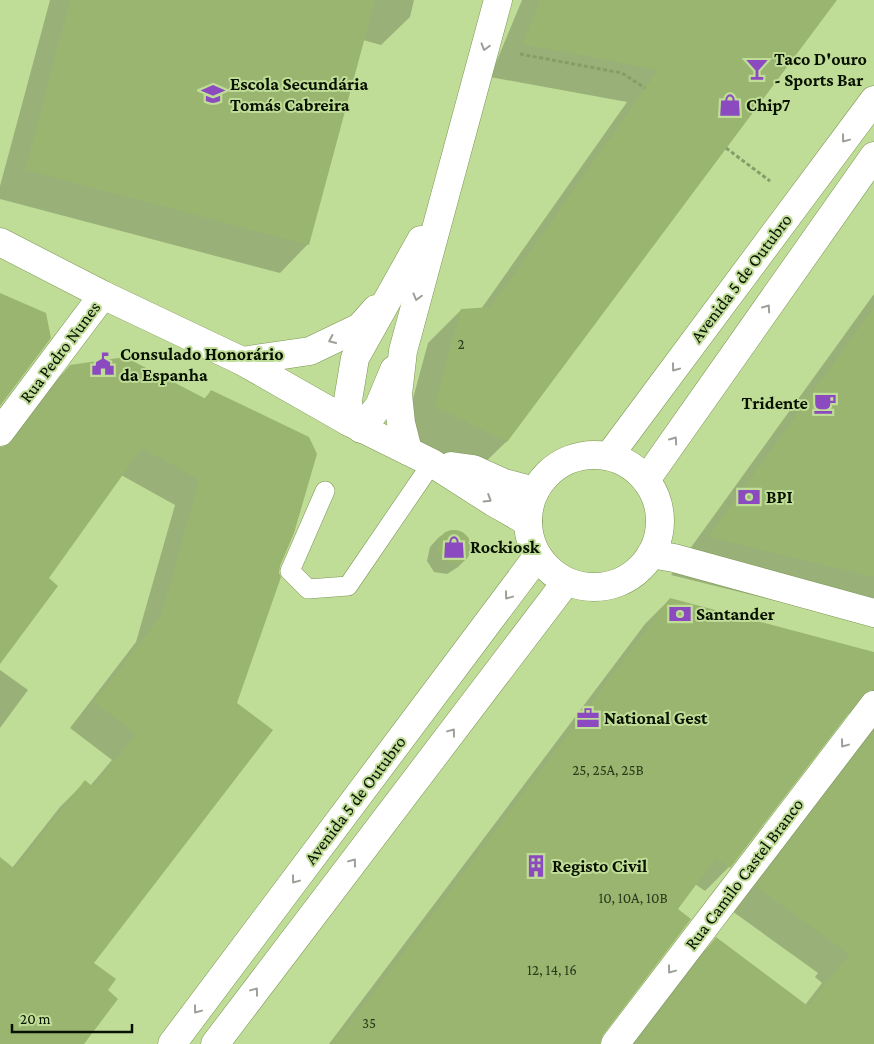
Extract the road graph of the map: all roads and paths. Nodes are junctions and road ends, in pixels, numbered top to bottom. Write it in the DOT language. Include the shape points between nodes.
graph roads {
  1 [pos="498,0"];
  2 [pos="485,48"];
  3 [pos="645,88"];
  4 [pos="874,100"];
  5 [pos="726,148"];
  6 [pos="874,156"];
  7 [pos="443,199"];
  8 [pos="798,202"];
  9 [pos="0,242"];
  10 [pos="395,288"];
  11 [pos="103,295"];
  12 [pos="403,351"];
  13 [pos="242,361"];
  14 [pos="355,426"];
  15 [pos="0,432"];
  16 [pos="609,456"];
  17 [pos="420,457"];
  18 [pos="646,480"];
  19 [pos="325,491"];
  20 [pos="535,491"];
  21 [pos="528,522"];
  22 [pos="651,554"];
  23 [pos="538,557"];
  24 [pos="566,582"];
  25 [pos="874,613"];
  26 [pos="874,705"];
  27 [pos="172,1044"];
  28 [pos="215,1044"];
  29 [pos="615,1044"];
  1 -- 2 [label="main road, one-way"];
  2 -- 3 [label="path" via="622,73"];
  2 -- 7 [label="main road"];
  4 -- 8 [label="main road, Avenida 5 de Outubro, one-way"];
  5 -- 8 [label="path"];
  18 -- 6 [label="main road, Avenida 5 de Outubro, one-way"];
  7 -- 10 [label="main road"];
  7 -- 12 [label="main road, one-way"];
  8 -- 16 [label="main road, Avenida 5 de Outubro, one-way"];
  9 -- 11 [label="main road"];
  10 -- 13 [label="main road, one-way" via="360,327 310,351"];
  10 -- 14 [label="main road" via="355,358 348,400"];
  11 -- 13 [label="main road"];
  11 -- 15 [label="main road, Rua Pedro Nunes"];
  12 -- 14 [label="main road" via="379,406"];
  12 -- 17 [label="main road" via="398,394 401,423"];
  13 -- 14 [label="main road"];
  14 -- 17 [label="main road"];
  16 -- 18 [label="main road" via="630,466"];
  16 -- 20 [label="main road" via="587,456 566,461 548,474"];
  17 -- 19 [label="lane" via="348,586 308,590 290,571"];
  17 -- 20 [label="main road" via="473,469 504,483"];
  17 -- 21 [label="main road, one-way"];
  18 -- 22 [label="main road" via="660,512 657,542"];
  20 -- 21 [label="main road"];
  21 -- 23 [label="main road" via="530,540"];
  22 -- 24 [label="main road" via="624,580 585,587"];
  22 -- 25 [label="main road"];
  23 -- 24 [label="main road" via="550,572"];
  23 -- 27 [label="main road, Avenida 5 de Outubro, one-way"];
  28 -- 24 [label="main road, Avenida 5 de Outubro, one-way"];
  26 -- 29 [label="main road, Rua Camilo Castel Branco, one-way"];
}
